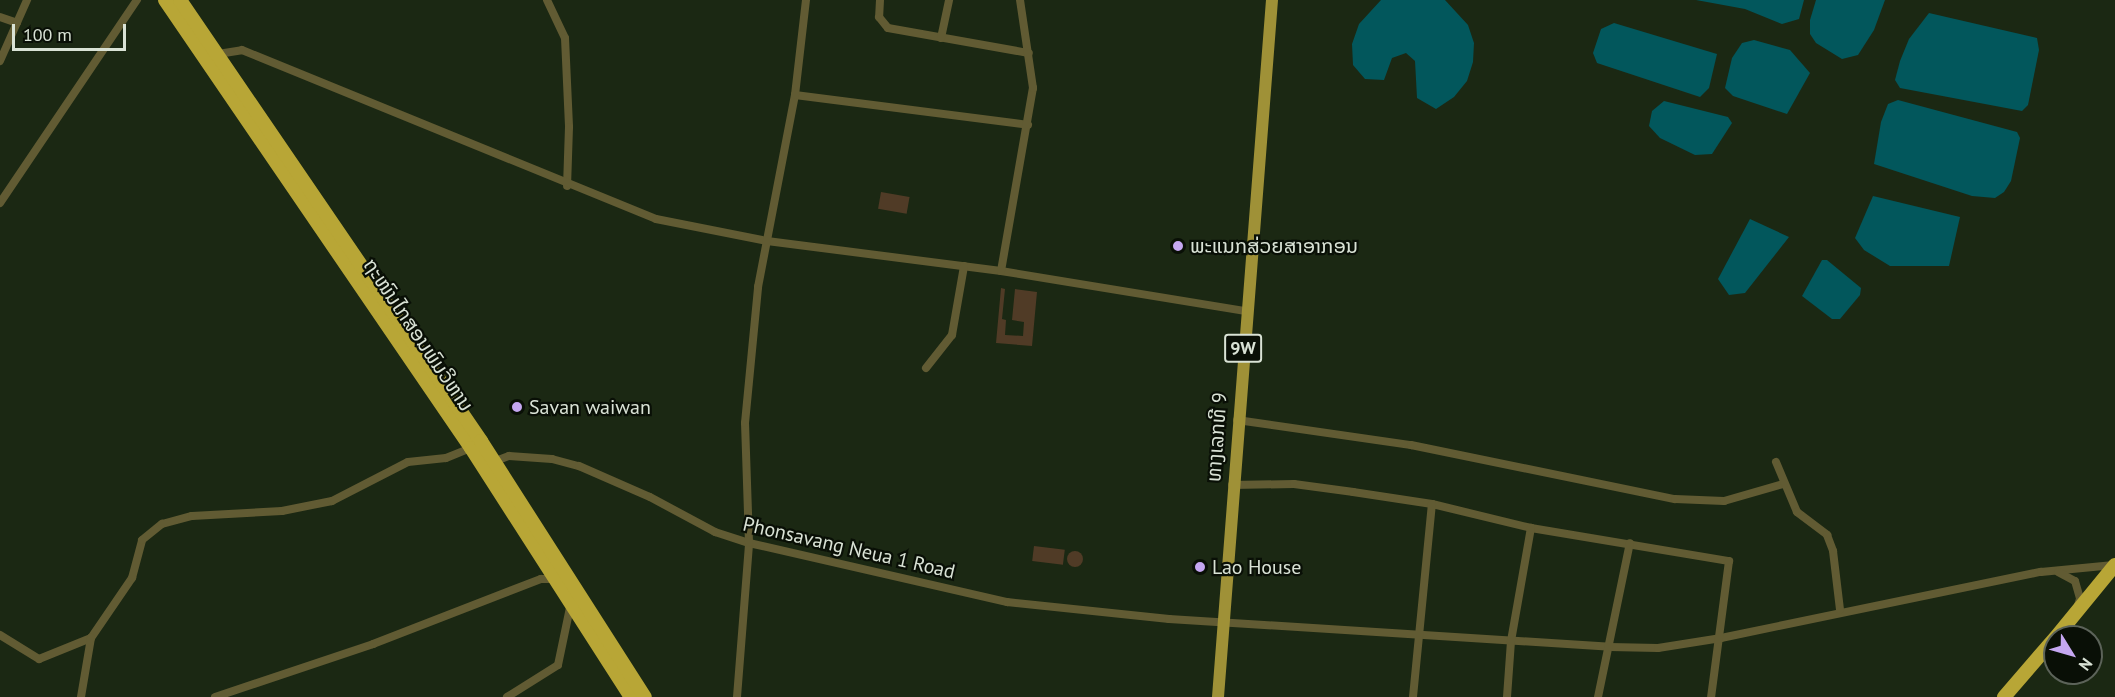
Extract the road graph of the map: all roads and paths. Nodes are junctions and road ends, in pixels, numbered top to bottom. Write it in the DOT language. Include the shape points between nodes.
graph roads {
  1 [pos="27,0"];
  2 [pos="137,0"];
  3 [pos="165,0"];
  4 [pos="180,0"];
  5 [pos="547,0"];
  6 [pos="806,0"];
  7 [pos="880,0"];
  8 [pos="949,0"];
  9 [pos="1020,0"];
  10 [pos="1272,0"];
  11 [pos="0,17"];
  12 [pos="17,23"];
  13 [pos="941,38"];
  14 [pos="1029,53"];
  15 [pos="218,54"];
  16 [pos="0,61"];
  17 [pos="795,95"];
  18 [pos="1028,125"];
  19 [pos="567,186"];
  20 [pos="0,203"];
  21 [pos="767,241"];
  22 [pos="963,266"];
  23 [pos="1001,271"];
  24 [pos="1246,311"];
  25 [pos="926,368"];
  26 [pos="1237,420"];
  27 [pos="471,448"];
  28 [pos="1776,462"];
  29 [pos="489,465"];
  30 [pos="1783,484"];
  31 [pos="1232,485"];
  32 [pos="1432,504"];
  33 [pos="1531,528"];
  34 [pos="749,543"];
  35 [pos="1630,543"];
  36 [pos="2115,565"];
  37 [pos="2041,572"];
  38 [pos="556,580"];
  39 [pos="571,603"];
  40 [pos="1840,610"];
  41 [pos="1224,621"];
  42 [pos="2064,625"];
  43 [pos="2065,625"];
  44 [pos="1422,634"];
  45 [pos="0,635"];
  46 [pos="91,638"];
  47 [pos="1721,638"];
  48 [pos="1511,641"];
  49 [pos="1610,647"];
  50 [pos="2043,652"];
  51 [pos="81,697"];
  52 [pos="215,697"];
  53 [pos="507,697"];
  54 [pos="631,697"];
  55 [pos="645,697"];
  56 [pos="736,697"];
  57 [pos="1218,697"];
  58 [pos="1413,697"];
  59 [pos="1507,697"];
  60 [pos="1598,697"];
  61 [pos="1711,697"];
  62 [pos="2004,697"];
  1 -- 12 [label="street"];
  2 -- 20 [label="street"];
  3 -- 27 [label="highway, ຖະໜົນໄກສອນພົມວິຫານ"];
  4 -- 15 [label="highway, ຖະໜົນໄກສອນພົມວິຫານ"];
  5 -- 19 [label="street" via="565,38"];
  6 -- 17 [label="street"];
  7 -- 13 [label="street" via="879,18 888,28"];
  8 -- 13 [label="street"];
  9 -- 14 [label="street"];
  10 -- 24 [label="main road, ທາງເລກທີ 9 / 9W"];
  11 -- 12 [label="street"];
  12 -- 16 [label="street"];
  13 -- 14 [label="street"];
  14 -- 18 [label="street" via="1033,88"];
  15 -- 19 [label="street" via="242,50"];
  15 -- 29 [label="highway, ຖະໜົນໄກສອນພົມວິຫານ"];
  17 -- 18 [label="street"];
  17 -- 21 [label="street"];
  18 -- 23 [label="street"];
  19 -- 21 [label="street" via="656,219"];
  21 -- 22 [label="street"];
  21 -- 34 [label="street" via="758,287 745,423"];
  22 -- 23 [label="street"];
  22 -- 25 [label="street" via="951,335"];
  23 -- 24 [label="street"];
  24 -- 26 [label="main road, ທາງເລກທີ 9 / 9W"];
  26 -- 30 [label="street" via="1411,445 1675,499 1724,501"];
  26 -- 31 [label="main road, ທາງເລກທີ 9 / 9W"];
  27 -- 29 [label="highway, ຖະໜົນໄກສອນພົມວິຫານ"];
  27 -- 46 [label="street" via="446,458 408,462 332,501 282,511 192,516 162,524 142,540 132,578"];
  28 -- 30 [label="street"];
  29 -- 34 [label="street, Phonsavang Neua 1 Road" via="509,456 525,456 579,466 650,497 715,532"];
  29 -- 38 [label="highway, ຖະໜົນໄກສອນພົມວິຫານ"];
  29 -- 55 [label="highway, ຖະໜົນໄກສອນພົມວິຫານ"];
  30 -- 40 [label="street" via="1797,512 1827,535 1833,551"];
  31 -- 32 [label="street" via="1294,484"];
  31 -- 41 [label="main road, ທາງເລກທີ 9 / 9W"];
  32 -- 33 [label="street"];
  32 -- 44 [label="street"];
  33 -- 35 [label="street"];
  33 -- 48 [label="street"];
  34 -- 41 [label="street, Phonsavang Neua 1 Road" via="1007,602"];
  34 -- 56 [label="street"];
  35 -- 47 [label="street" via="1729,561"];
  35 -- 49 [label="street"];
  36 -- 37 [label="street, Phonsavang Neua 1 Road"];
  36 -- 43 [label="highway"];
  37 -- 40 [label="street, Phonsavang Neua 1 Road"];
  37 -- 42 [label="street" via="2069,576 2078,588 2080,599"];
  38 -- 39 [label="highway, ຖະໜົນໄກສອນພົມວິຫານ"];
  38 -- 52 [label="street" via="541,579 373,644"];
  39 -- 53 [label="street" via="558,665"];
  39 -- 54 [label="highway, ຖະໜົນໄກສອນພົມວິຫານ"];
  40 -- 47 [label="street, Phonsavang Neua 1 Road"];
  41 -- 44 [label="street, Phonsavang Neua 1 Road"];
  41 -- 57 [label="main road, ທາງເລກທີ 9 / 9W"];
  44 -- 48 [label="street, Phonsavang Neua 1 Road"];
  44 -- 58 [label="street"];
  45 -- 46 [label="street" via="39,659"];
  46 -- 51 [label="street"];
  47 -- 49 [label="street, Phonsavang Neua 1 Road" via="1658,648"];
  47 -- 61 [label="street"];
  48 -- 49 [label="street, Phonsavang Neua 1 Road"];
  48 -- 59 [label="street"];
  49 -- 60 [label="street"];
  50 -- 62 [label="highway"];
}
